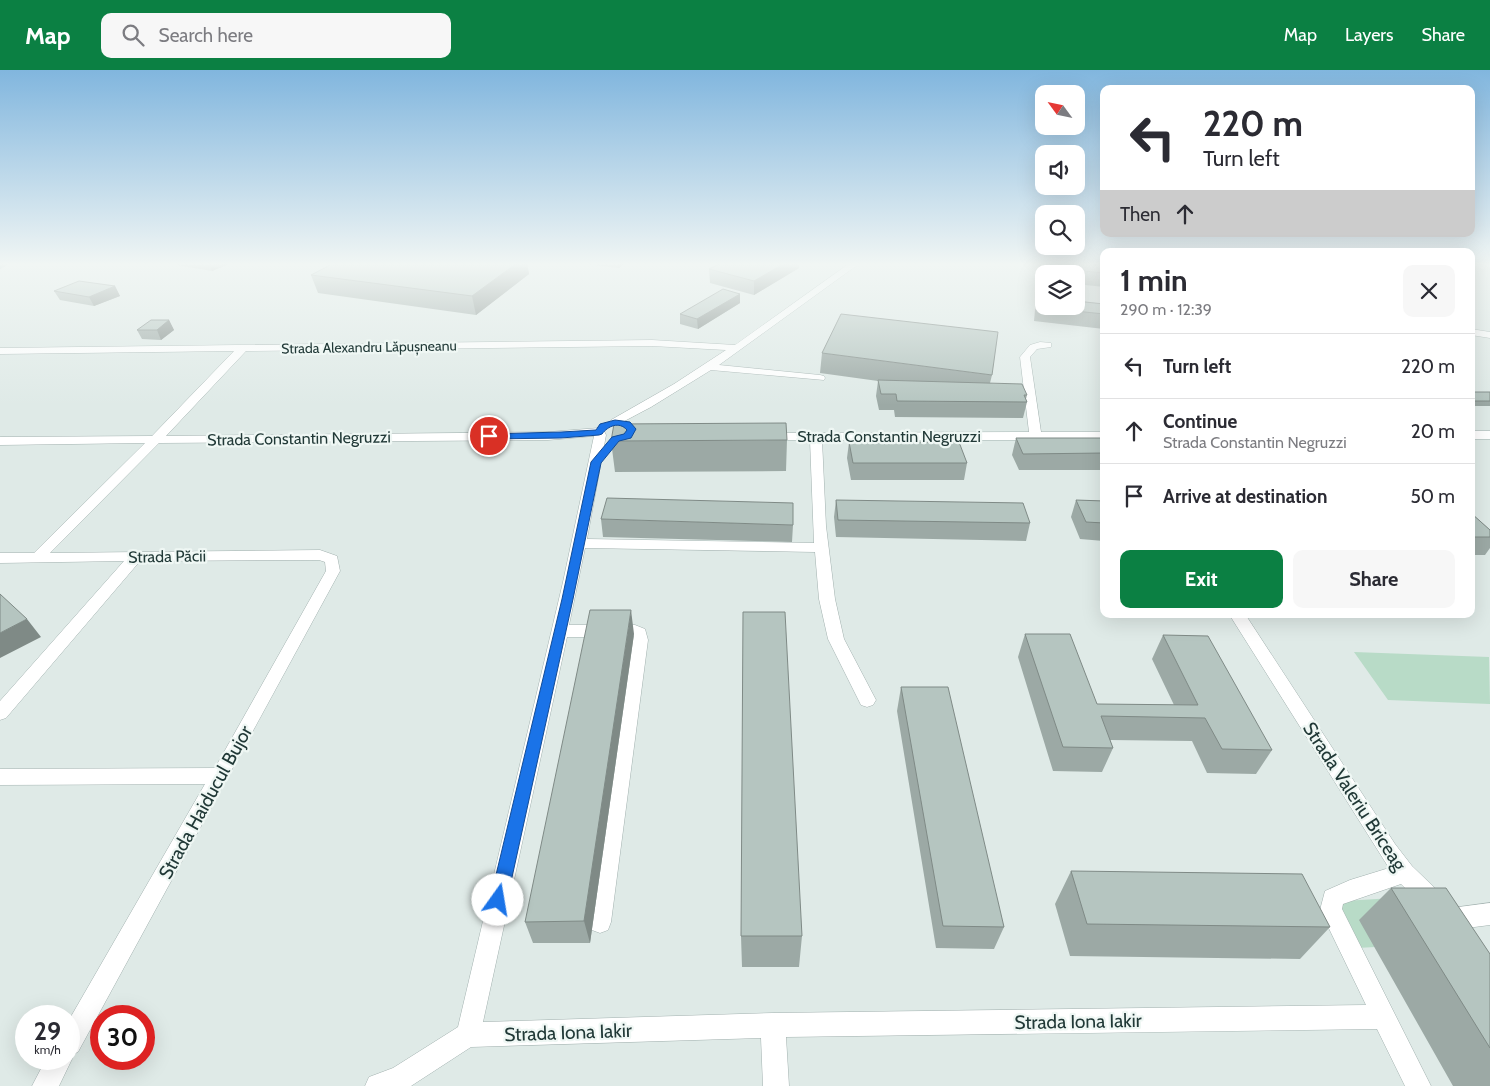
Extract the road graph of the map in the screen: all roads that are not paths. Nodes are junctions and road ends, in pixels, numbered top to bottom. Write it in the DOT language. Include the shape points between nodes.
graph roads {
  1 [pos="790,310"];
  2 [pos="1475,333"];
  3 [pos="1490,335"];
  4 [pos="1047,345"];
  5 [pos="243,348"];
  6 [pos="738,348"];
  7 [pos="0,352"];
  8 [pos="710,366"];
  9 [pos="820,378"];
  10 [pos="654,402"];
  11 [pos="615,422"];
  12 [pos="1035,435"];
  13 [pos="1475,435"];
  14 [pos="1490,435"];
  15 [pos="759,436"];
  16 [pos="1100,436"];
  17 [pos="604,438"];
  18 [pos="816,438"];
  19 [pos="156,440"];
  20 [pos="0,441"];
  21 [pos="579,543"];
  22 [pos="822,548"];
  23 [pos="136,557"];
  24 [pos="0,558"];
  25 [pos="36,558"];
  26 [pos="332,559"];
  27 [pos="1240,618"];
  28 [pos="560,631"];
  29 [pos="867,700"];
  30 [pos="0,713"];
  31 [pos="220,776"];
  32 [pos="0,777"];
  33 [pos="1405,873"];
  34 [pos="1490,914"];
  35 [pos="1451,919"];
  36 [pos="600,922"];
  37 [pos="1468,939"];
  38 [pos="1383,1017"];
  39 [pos="80,1024"];
  40 [pos="773,1025"];
  41 [pos="468,1035"];
  42 [pos="53,1070"];
  43 [pos="44,1086"];
  44 [pos="378,1086"];
  45 [pos="776,1086"];
  46 [pos="1418,1086"];
  1 -- 6 [label="street"];
  2 -- 3 [label="street"];
  4 -- 12 [label="street" via="1035,346 1025,357"];
  5 -- 6 [label="street, Strada Alexandru Lăpușneanu" via="652,343"];
  5 -- 7 [label="street, Strada Alexandru Lăpușneanu"];
  5 -- 19 [label="street"];
  6 -- 8 [label="street"];
  8 -- 9 [label="street"];
  8 -- 10 [label="street"];
  10 -- 11 [label="street"];
  10 -- 11 [label="street" via="630,426"];
  11 -- 17 [label="street" via="603,426"];
  12 -- 16 [label="street, Strada Constantin Negruzzi"];
  12 -- 18 [label="street, Strada Constantin Negruzzi"];
  13 -- 14 [label="street"];
  15 -- 18 [label="street, Strada Constantin Negruzzi"];
  17 -- 19 [label="street, Strada Constantin Negruzzi"];
  17 -- 21 [label="street"];
  18 -- 22 [label="street"];
  19 -- 20 [label="street, Strada Constantin Negruzzi"];
  19 -- 25 [label="street"];
  21 -- 22 [label="street"];
  21 -- 28 [label="street"];
  22 -- 29 [label="street" via="827,598 836,639"];
  23 -- 25 [label="street, Strada Păcii"];
  23 -- 26 [label="street, Strada Păcii" via="320,555"];
  23 -- 30 [label="street"];
  24 -- 25 [label="street, Strada Păcii"];
  26 -- 31 [label="street, Strada Haiducul Bujor" via="333,571"];
  27 -- 33 [label="street, Strada Valeriu Briceag"];
  28 -- 36 [label="street" via="635,631 639,633 640,640"];
  28 -- 41 [label="street"];
  31 -- 32 [label="street"];
  31 -- 39 [label="street, Strada Haiducul Bujor"];
  33 -- 35 [label="street, Strada Valeriu Briceag"];
  33 -- 38 [label="street" via="1333,898 1331,910"];
  34 -- 35 [label="street"];
  35 -- 37 [label="street, Strada Valeriu Briceag"];
  38 -- 40 [label="street, Strada Iona Iakir"];
  38 -- 46 [label="street"];
  40 -- 41 [label="street, Strada Iona Iakir"];
  40 -- 45 [label="street"];
  41 -- 44 [label="street" via="400,1079"];
  42 -- 43 [label="street"];
}
